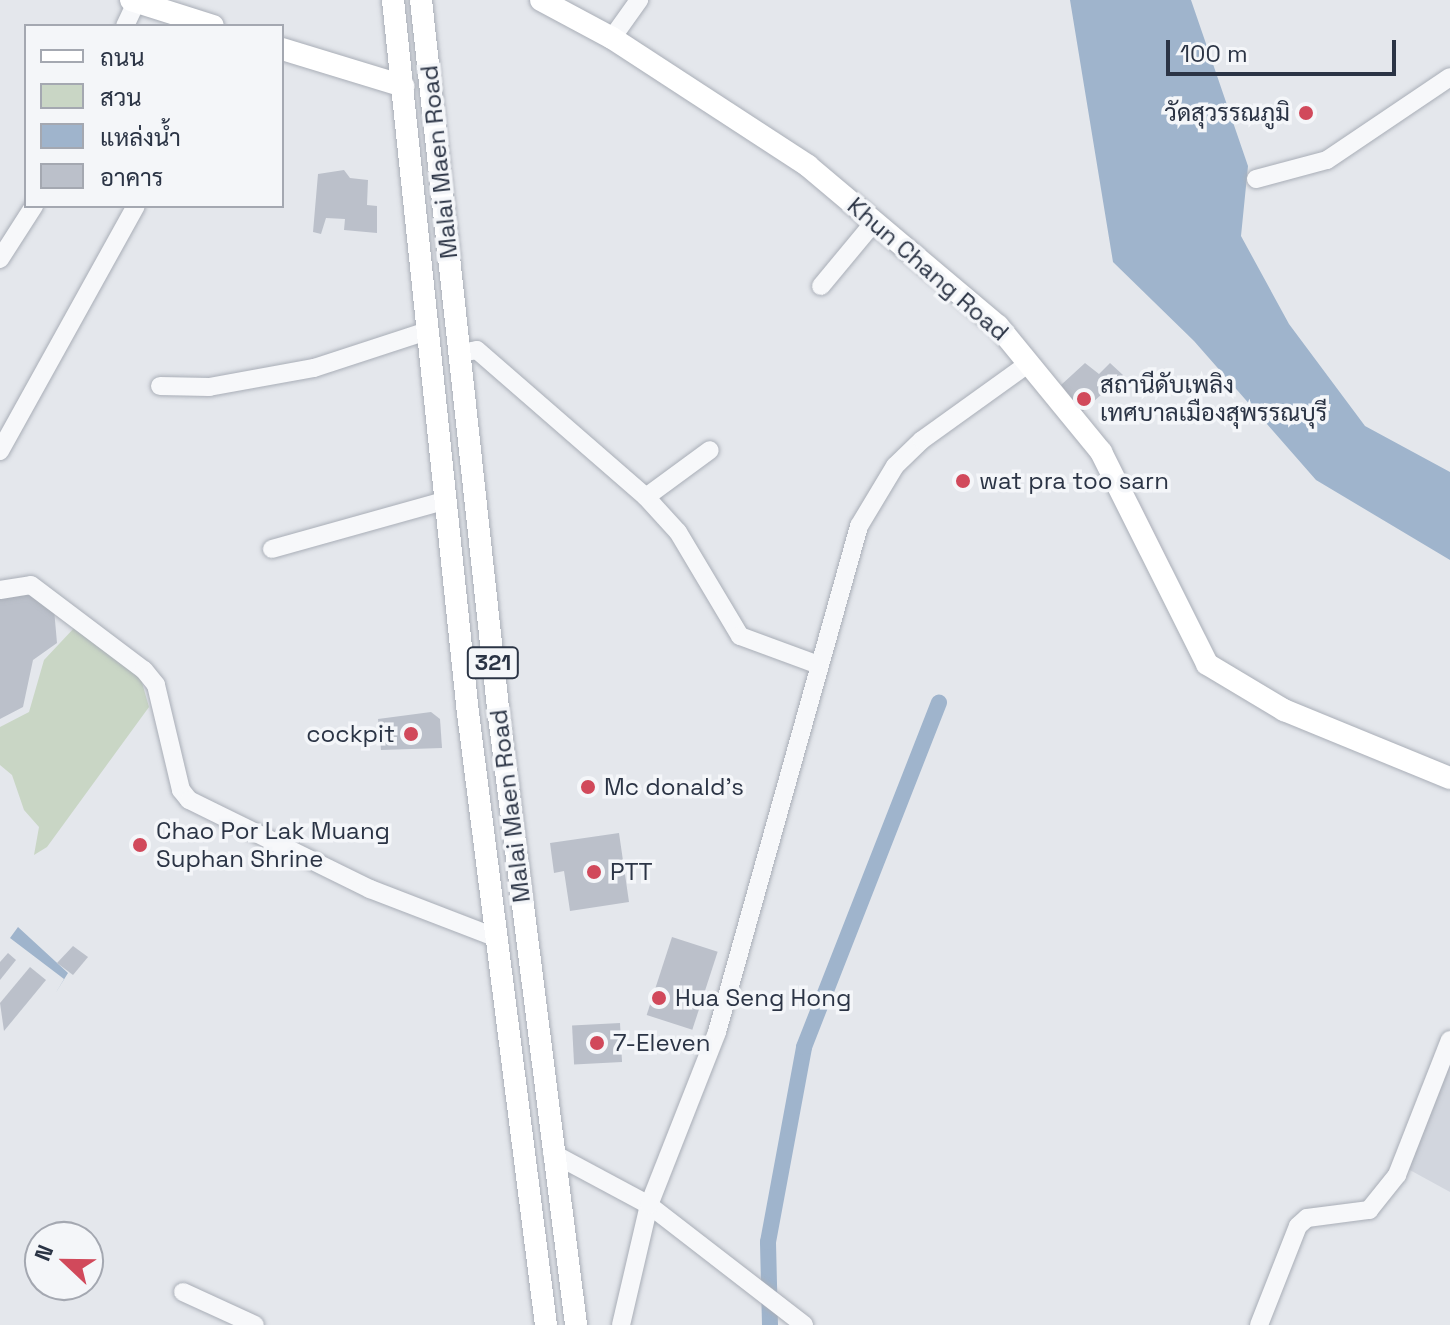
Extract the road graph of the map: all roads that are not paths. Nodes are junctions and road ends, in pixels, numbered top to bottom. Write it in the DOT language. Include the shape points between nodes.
graph roads {
  1 [pos="393,0"];
  2 [pos="421,0"];
  3 [pos="541,0"];
  4 [pos="639,0"];
  5 [pos="134,1"];
  6 [pos="126,24"];
  7 [pos="207,24"];
  8 [pos="612,38"];
  9 [pos="284,50"];
  10 [pos="1448,82"];
  11 [pos="403,86"];
  12 [pos="1256,179"];
  13 [pos="33,208"];
  14 [pos="135,208"];
  15 [pos="875,221"];
  16 [pos="0,259"];
  17 [pos="821,286"];
  18 [pos="427,331"];
  19 [pos="460,353"];
  20 [pos="1029,363"];
  21 [pos="160,386"];
  22 [pos="710,450"];
  23 [pos="0,451"];
  24 [pos="646,497"];
  25 [pos="444,501"];
  26 [pos="272,549"];
  27 [pos="0,590"];
  28 [pos="816,664"];
  29 [pos="498,708"];
  30 [pos="468,713"];
  31 [pos="1450,778"];
  32 [pos="497,938"];
  33 [pos="1450,1040"];
  34 [pos="548,1112"];
  35 [pos="520,1115"];
  36 [pos="552,1153"];
  37 [pos="649,1205"];
  38 [pos="183,1292"];
  39 [pos="255,1325"];
  40 [pos="546,1325"];
  41 [pos="576,1325"];
  42 [pos="621,1325"];
  43 [pos="804,1325"];
  44 [pos="1259,1325"];
  1 -- 11 [label="main road, Malai Maen Road / 321"];
  2 -- 19 [label="main road, Malai Maen Road / 321"];
  3 -- 8 [label="main road, Khun Chang Road"];
  4 -- 8 [label="street"];
  5 -- 6 [label="street"];
  5 -- 7 [label="main road"];
  8 -- 15 [label="main road, Khun Chang Road" via="808,166"];
  9 -- 11 [label="main road"];
  10 -- 12 [label="street" via="1327,160"];
  11 -- 18 [label="main road, Malai Maen Road / 321"];
  13 -- 16 [label="street"];
  14 -- 23 [label="street"];
  15 -- 17 [label="street"];
  15 -- 20 [label="main road, Khun Chang Road" via="998,326"];
  18 -- 21 [label="street" via="314,368 209,387"];
  18 -- 25 [label="main road, Malai Maen Road / 321"];
  19 -- 24 [label="street" via="477,350"];
  19 -- 29 [label="main road, Malai Maen Road / 321"];
  20 -- 28 [label="street" via="1004,384 981,392 895,466 859,526"];
  20 -- 31 [label="main road, Khun Chang Road" via="1101,452 1207,664 1284,710"];
  22 -- 24 [label="street"];
  24 -- 28 [label="street" via="678,532 740,636 776,654"];
  25 -- 26 [label="street"];
  25 -- 30 [label="main road, Malai Maen Road / 321"];
  27 -- 32 [label="street" via="31,585 144,670 156,685 181,790 189,800 370,889"];
  28 -- 37 [label="street" via="717,1032"];
  29 -- 30 [label="main road"];
  29 -- 34 [label="main road, Malai Maen Road / 321"];
  30 -- 32 [label="main road, Malai Maen Road / 321"];
  32 -- 35 [label="main road, Malai Maen Road / 321"];
  33 -- 44 [label="street" via="1397,1175 1369,1210 1307,1218 1298,1226"];
  34 -- 35 [label="main road"];
  34 -- 36 [label="main road, Malai Maen Road / 321"];
  35 -- 40 [label="main road, Malai Maen Road / 321"];
  36 -- 37 [label="street"];
  36 -- 41 [label="main road, Malai Maen Road / 321"];
  37 -- 42 [label="street"];
  37 -- 43 [label="street"];
  38 -- 39 [label="street"];
}
